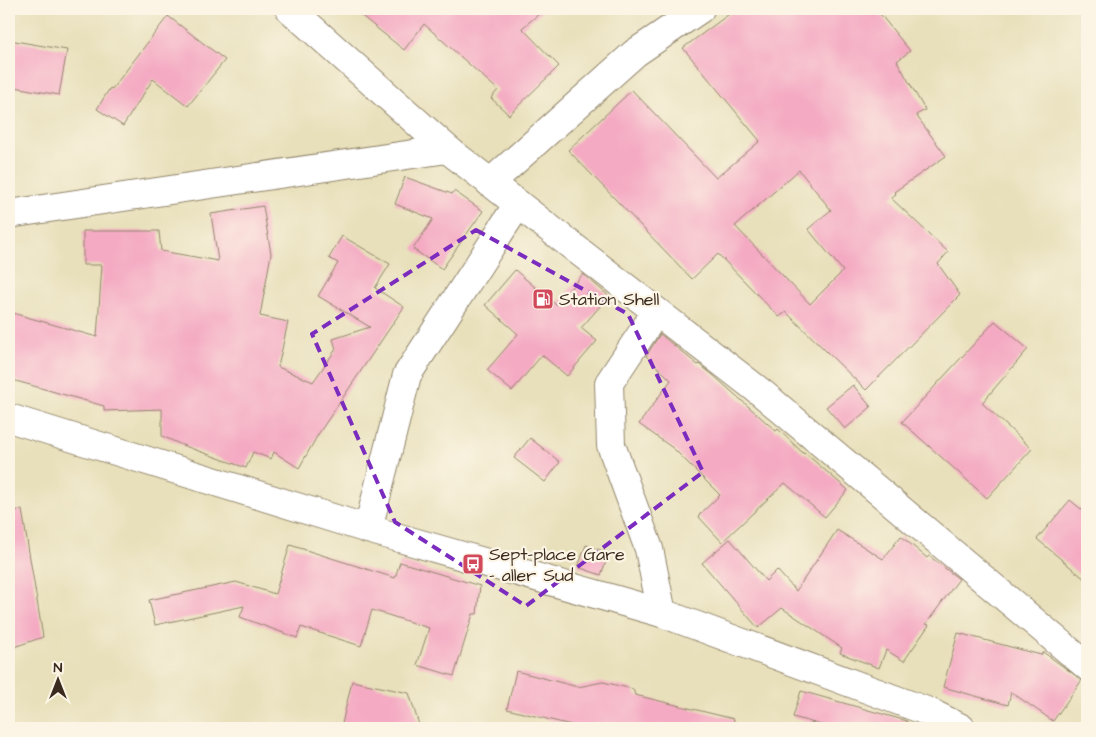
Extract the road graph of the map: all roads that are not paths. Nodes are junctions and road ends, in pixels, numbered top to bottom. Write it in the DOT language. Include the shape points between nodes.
graph roads {
  1 [pos="290,9"];
  2 [pos="700,9"];
  3 [pos="447,149"];
  4 [pos="490,183"];
  5 [pos="518,204"];
  6 [pos="9,214"];
  7 [pos="656,312"];
  8 [pos="9,418"];
  9 [pos="368,529"];
  10 [pos="662,613"];
  11 [pos="1087,666"];
  12 [pos="961,728"];
  1 -- 3 [label="street"];
  2 -- 4 [label="street" via="635,53"];
  3 -- 4 [label="street"];
  3 -- 6 [label="street"];
  4 -- 5 [label="street"];
  5 -- 7 [label="street"];
  5 -- 9 [label="street" via="407,375"];
  7 -- 10 [label="street" via="609,383 611,445 649,549"];
  7 -- 11 [label="street" via="763,394"];
  8 -- 9 [label="street"];
  9 -- 10 [label="street"];
  10 -- 12 [label="street" via="929,712"];
}
